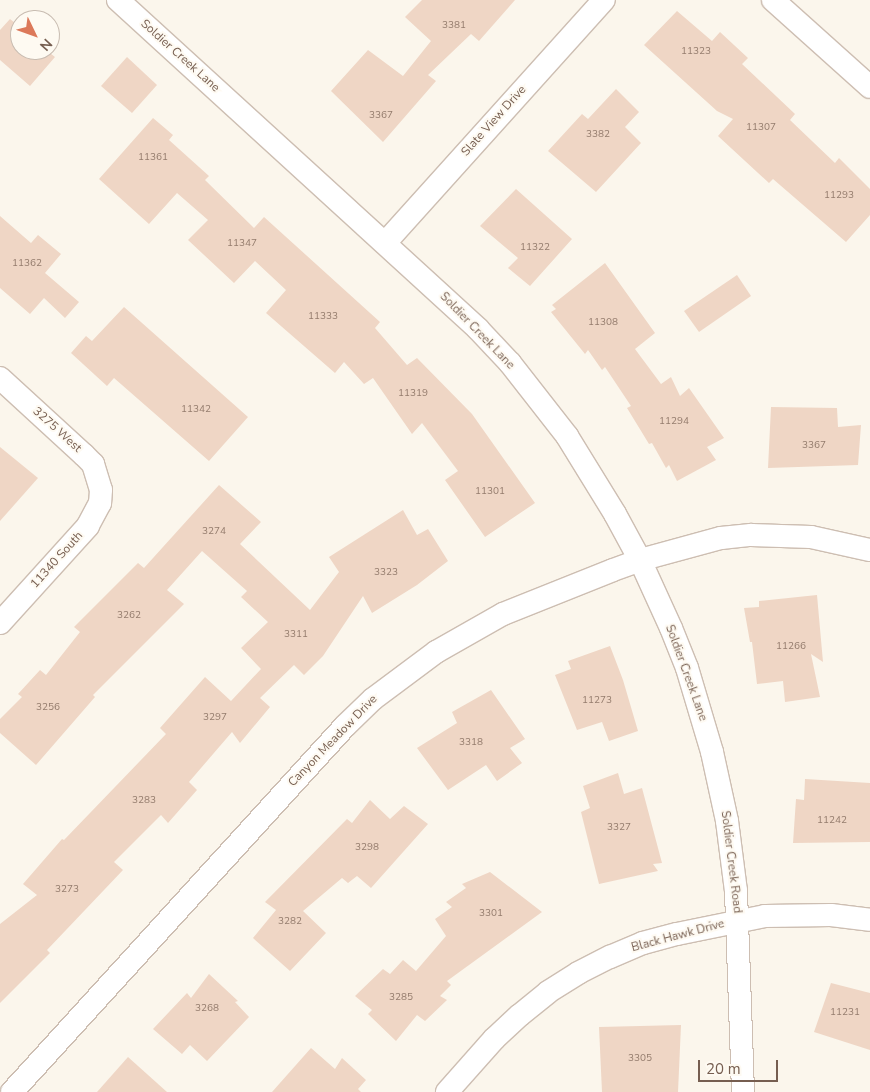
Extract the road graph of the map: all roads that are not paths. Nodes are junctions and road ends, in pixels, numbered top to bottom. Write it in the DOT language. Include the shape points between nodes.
graph roads {
  1 [pos="118,0"];
  2 [pos="604,0"];
  3 [pos="773,0"];
  4 [pos="870,87"];
  5 [pos="385,243"];
  6 [pos="0,378"];
  7 [pos="101,490"];
  8 [pos="870,550"];
  9 [pos="640,560"];
  10 [pos="0,624"];
  11 [pos="712,752"];
  12 [pos="738,920"];
  13 [pos="870,920"];
  14 [pos="12,1092"];
  15 [pos="447,1092"];
  16 [pos="743,1092"];
  1 -- 5 [label="street, Soldier Creek Lane"];
  2 -- 5 [label="street, Slate View Drive"];
  3 -- 4 [label="street"];
  5 -- 9 [label="street, Soldier Creek Lane" via="478,330 539,399 592,474"];
  6 -- 7 [label="street, 3275 West" via="84,454 98,476"];
  7 -- 10 [label="street, 11340 South" via="100,503 88,526"];
  8 -- 9 [label="street, Canyon Meadow Drive" via="811,537 752,535 722,538"];
  9 -- 11 [label="street, Soldier Creek Lane" via="687,668"];
  9 -- 14 [label="street, Canyon Meadow Drive" via="494,619 436,652 373,699 318,754"];
  11 -- 12 [label="street, Soldier Creek Road" via="727,821"];
  12 -- 13 [label="street, Black Hawk Drive" via="790,914"];
  12 -- 15 [label="street, Black Hawk Drive" via="643,943 578,973 520,1014"];
  12 -- 16 [label="street, Soldier Creek Road"];
}
